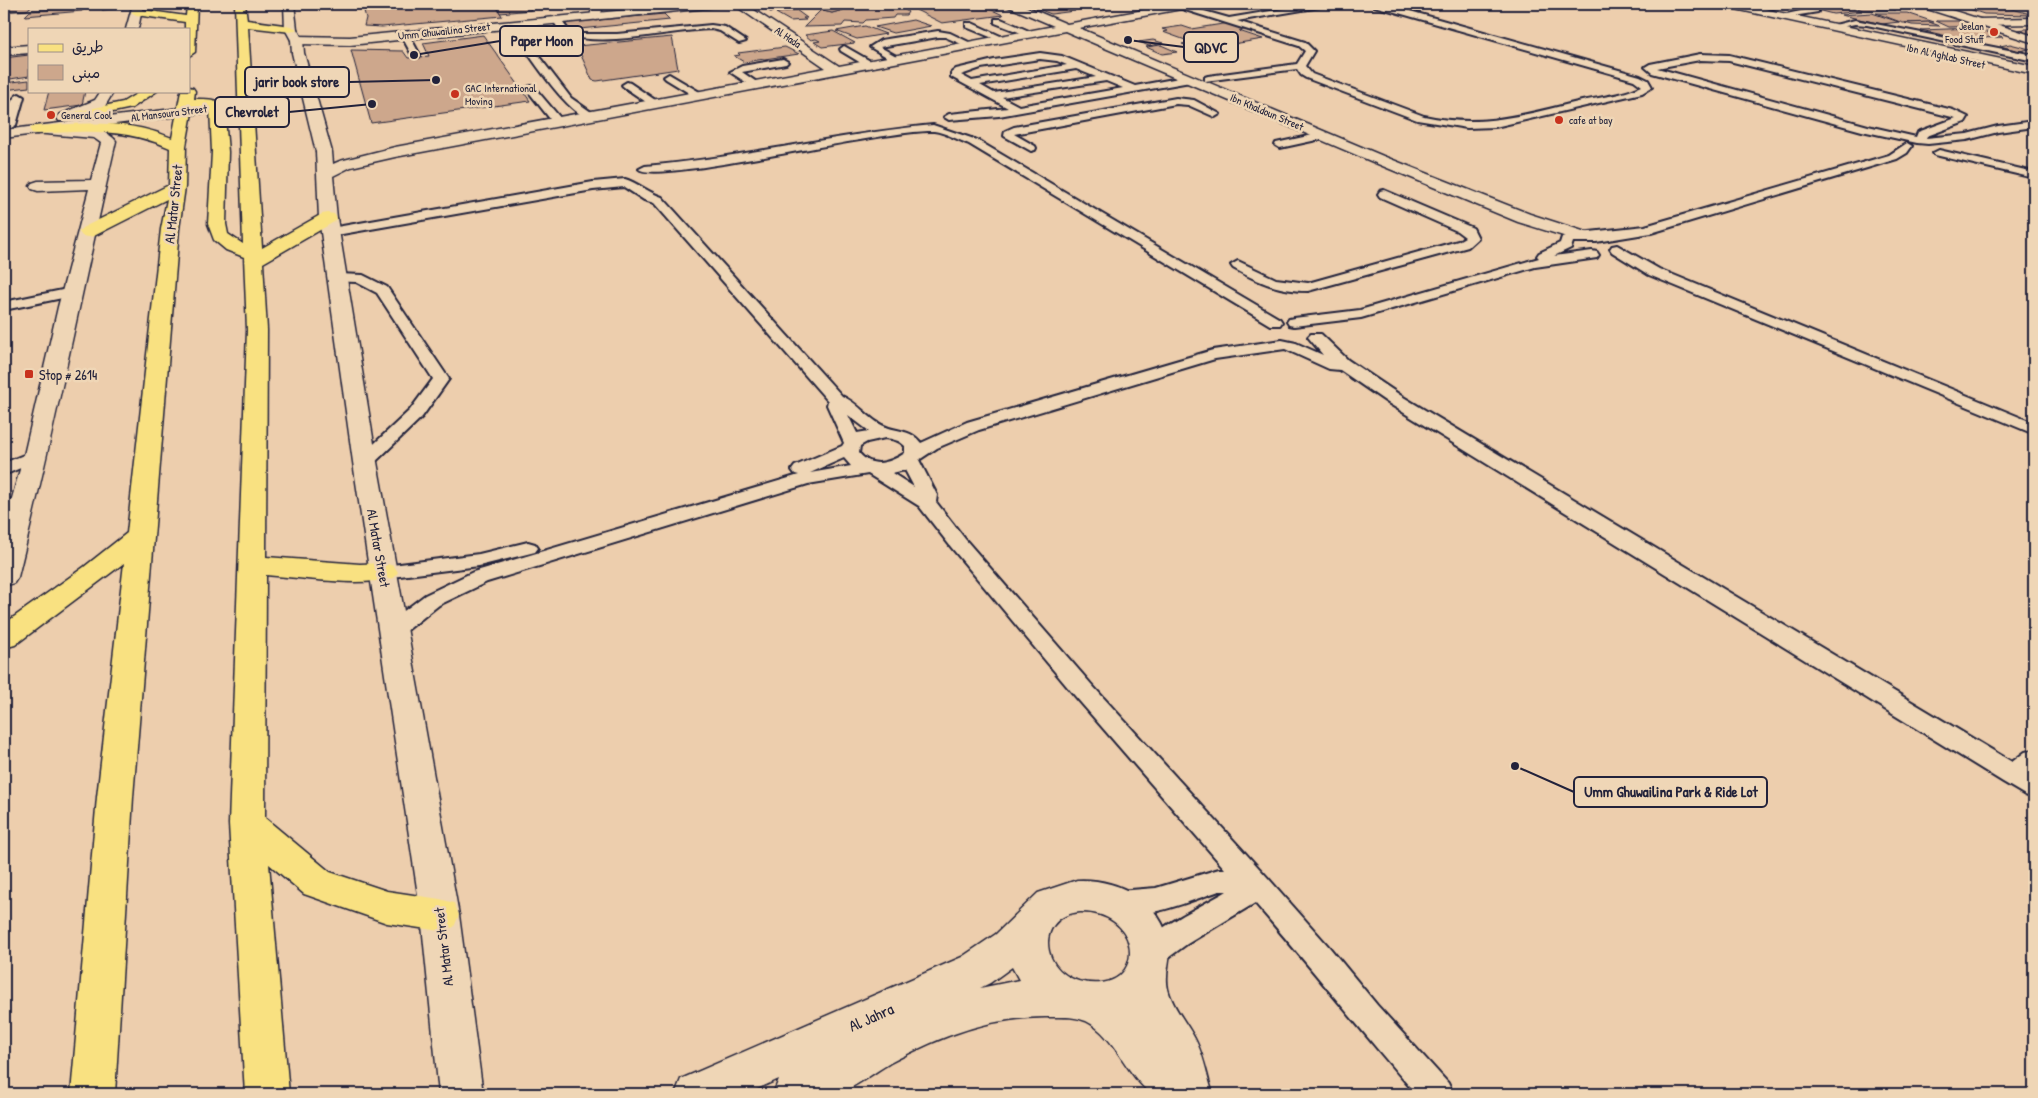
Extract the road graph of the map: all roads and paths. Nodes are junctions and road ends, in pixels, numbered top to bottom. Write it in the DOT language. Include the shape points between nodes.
graph roads {
  1 [pos="192,4"];
  2 [pos="240,4"];
  3 [pos="289,4"];
  4 [pos="598,4"];
  5 [pos="717,4"];
  6 [pos="738,4"];
  7 [pos="1010,4"];
  8 [pos="1326,4"];
  9 [pos="1377,4"];
  10 [pos="1726,4"];
  11 [pos="1777,4"];
  12 [pos="1922,4"];
  13 [pos="1187,5"];
  14 [pos="137,8"];
  15 [pos="1754,10"];
  16 [pos="1816,10"];
  17 [pos="1781,16"];
  18 [pos="596,17"];
  19 [pos="191,20"];
  20 [pos="557,20"];
  21 [pos="1229,20"];
  22 [pos="998,21"];
  23 [pos="2034,21"];
  24 [pos="242,22"];
  25 [pos="1978,22"];
  26 [pos="969,25"];
  27 [pos="2034,26"];
  28 [pos="1831,27"];
  29 [pos="132,28"];
  30 [pos="1066,28"];
  31 [pos="1997,28"];
  32 [pos="1032,34"];
  33 [pos="1858,34"];
  34 [pos="406,35"];
  35 [pos="190,36"];
  36 [pos="1003,39"];
  37 [pos="295,40"];
  38 [pos="2034,40"];
  39 [pos="742,41"];
  40 [pos="971,45"];
  41 [pos="28,49"];
  42 [pos="844,49"];
  43 [pos="4,51"];
  44 [pos="531,52"];
  45 [pos="416,55"];
  46 [pos="2034,58"];
  47 [pos="895,59"];
  48 [pos="783,62"];
  49 [pos="869,64"];
  50 [pos="1078,66"];
  51 [pos="1300,66"];
  52 [pos="837,70"];
  53 [pos="2034,70"];
  54 [pos="1655,71"];
  55 [pos="1628,76"];
  56 [pos="2034,76"];
  57 [pos="669,77"];
  58 [pos="1106,78"];
  59 [pos="1190,79"];
  60 [pos="1208,79"];
  61 [pos="627,84"];
  62 [pos="970,84"];
  63 [pos="755,85"];
  64 [pos="531,89"];
  65 [pos="1134,89"];
  66 [pos="107,92"];
  67 [pos="149,92"];
  68 [pos="700,96"];
  69 [pos="993,96"];
  70 [pos="19,97"];
  71 [pos="245,100"];
  72 [pos="187,102"];
  73 [pos="656,104"];
  74 [pos="217,107"];
  75 [pos="1018,110"];
  76 [pos="999,113"];
  77 [pos="1215,114"];
  78 [pos="590,116"];
  79 [pos="2034,116"];
  80 [pos="949,117"];
  81 [pos="64,118"];
  82 [pos="558,122"];
  83 [pos="922,122"];
  84 [pos="960,124"];
  85 [pos="2034,124"];
  86 [pos="6,128"];
  87 [pos="936,129"];
  88 [pos="1998,129"];
  89 [pos="37,130"];
  90 [pos="882,134"];
  91 [pos="1322,136"];
  92 [pos="1967,137"];
  93 [pos="973,142"];
  94 [pos="1916,144"];
  95 [pos="1280,145"];
  96 [pos="178,146"];
  97 [pos="1031,148"];
  98 [pos="1954,149"];
  99 [pos="395,152"];
  100 [pos="1934,153"];
  101 [pos="324,163"];
  102 [pos="712,163"];
  103 [pos="1994,165"];
  104 [pos="645,169"];
  105 [pos="2034,175"];
  106 [pos="627,176"];
  107 [pos="99,185"];
  108 [pos="656,185"];
  109 [pos="38,186"];
  110 [pos="177,187"];
  111 [pos="1384,194"];
  112 [pos="1524,218"];
  113 [pos="330,225"];
  114 [pos="1646,230"];
  115 [pos="88,232"];
  116 [pos="1587,237"];
  117 [pos="1565,244"];
  118 [pos="1617,248"];
  119 [pos="1596,256"];
  120 [pos="252,258"];
  121 [pos="1534,262"];
  122 [pos="1238,265"];
  123 [pos="1654,272"];
  124 [pos="337,278"];
  125 [pos="70,300"];
  126 [pos="4,306"];
  127 [pos="1361,314"];
  128 [pos="4,316"];
  129 [pos="1275,322"];
  130 [pos="1294,322"];
  131 [pos="1261,332"];
  132 [pos="1316,336"];
  133 [pos="1287,346"];
  134 [pos="1213,355"];
  135 [pos="1353,372"];
  136 [pos="836,400"];
  137 [pos="973,426"];
  138 [pos="2034,429"];
  139 [pos="891,434"];
  140 [pos="851,446"];
  141 [pos="36,455"];
  142 [pos="912,457"];
  143 [pos="365,462"];
  144 [pos="870,468"];
  145 [pos="4,470"];
  146 [pos="926,502"];
  147 [pos="12,505"];
  148 [pos="139,537"];
  149 [pos="252,565"];
  150 [pos="384,572"];
  151 [pos="4,577"];
  152 [pos="392,631"];
  153 [pos="4,638"];
  154 [pos="2034,759"];
  155 [pos="2012,775"];
  156 [pos="2034,788"];
  157 [pos="247,824"];
  158 [pos="1258,886"];
  159 [pos="1118,903"];
  160 [pos="440,915"];
  161 [pos="1034,922"];
  162 [pos="1149,963"];
  163 [pos="1080,1001"];
  164 [pos="1189,1092"];
  165 [pos="93,1094"];
  166 [pos="267,1094"];
  167 [pos="461,1094"];
  168 [pos="697,1094"];
  169 [pos="794,1094"];
  170 [pos="1437,1094"];
  1 -- 19 [label="main road"];
  2 -- 24 [label="main road"];
  3 -- 37 [label="street, Al Matar Street"];
  4 -- 18 [label="street"];
  5 -- 18 [label="street, Umm Ghuwailina Street"];
  6 -- 52 [label="street, Al Hada"];
  7 -- 30 [label="street, Ibn Khaldoun Street"];
  8 -- 21 [label="lane"];
  9 -- 55 [label="lane"];
  10 -- 15 [label="street, Ibn Al Aghlab Street"];
  11 -- 15 [label="lane"];
  12 -- 25 [label="street"];
  13 -- 21 [label="lane"];
  13 -- 30 [label="street"];
  14 -- 19 [label="main road"];
  14 -- 29 [label="street"];
  15 -- 17 [label="street, Ibn Al Aghlab Street"];
  16 -- 17 [label="lane"];
  17 -- 28 [label="street, Ibn Al Aghlab Street"];
  18 -- 20 [label="street, Umm Ghuwailina Street"];
  19 -- 35 [label="main road"];
  20 -- 34 [label="street, Umm Ghuwailina Street"];
  20 -- 39 [label="lane" via="566,33 583,37 711,27 722,29"];
  21 -- 51 [label="lane" via="1306,46 1310,54"];
  22 -- 32 [label="lane"];
  23 -- 25 [label="street"];
  24 -- 37 [label="main road"];
  24 -- 71 [label="main road"];
  25 -- 31 [label="street"];
  26 -- 36 [label="lane"];
  27 -- 31 [label="street"];
  28 -- 33 [label="street, Ibn Al Aghlab Street"];
  28 -- 46 [label="lane" via="1868,23"];
  30 -- 32 [label="street"];
  30 -- 59 [label="street, Ibn Khaldoun Street"];
  31 -- 38 [label="street"];
  32 -- 36 [label="street"];
  33 -- 53 [label="street, Ibn Al Aghlab Street"];
  33 -- 56 [label="street, Ibn Al Aghlab Street"];
  34 -- 37 [label="street, Umm Ghuwailina Street" via="350,41"];
  34 -- 45 [label="lane"];
  36 -- 40 [label="street"];
  37 -- 101 [label="street, Al Matar Street"];
  40 -- 47 [label="street"];
  40 -- 47 [label="lane" via="938,34 874,47"];
  41 -- 43 [label="street"];
  42 -- 49 [label="lane"];
  44 -- 78 [label="lane" via="568,100"];
  47 -- 49 [label="street"];
  48 -- 63 [label="lane" via="736,72"];
  49 -- 52 [label="street"];
  50 -- 58 [label="lane"];
  50 -- 62 [label="lane"];
  50 -- 62 [label="lane" via="1059,58 1040,56 970,67 954,75"];
  51 -- 55 [label="lane" via="1304,73 1316,79 1421,118 1468,125 1494,124 1647,87 1642,80"];
  51 -- 60 [label="lane"];
  52 -- 63 [label="street"];
  54 -- 55 [label="lane"];
  54 -- 94 [label="lane"];
  54 -- 94 [label="lane" via="1650,67 1700,57 1721,57 1963,117 1922,134"];
  57 -- 68 [label="lane"];
  58 -- 65 [label="lane"];
  58 -- 69 [label="lane"];
  59 -- 65 [label="lane"];
  59 -- 91 [label="street, Ibn Khaldoun Street"];
  61 -- 73 [label="lane"];
  62 -- 69 [label="lane"];
  63 -- 68 [label="street"];
  64 -- 82 [label="lane"];
  65 -- 75 [label="lane"];
  66 -- 81 [label="street" via="100,103"];
  67 -- 81 [label="main road" via="126,105"];
  68 -- 73 [label="street"];
  69 -- 75 [label="lane"];
  70 -- 86 [label="lane"];
  71 -- 72 [label="street, Al Mansoura Street"];
  71 -- 74 [label="street, Al Mansoura Street"];
  71 -- 120 [label="main road"];
  72 -- 74 [label="street, Al Mansoura Street"];
  72 -- 81 [label="street, Al Mansoura Street"];
  72 -- 89 [label="street, Al Mansoura Street"];
  72 -- 96 [label="main road, Al Matar Street"];
  73 -- 78 [label="street"];
  74 -- 120 [label="main road" via="220,152 217,224 220,236"];
  75 -- 76 [label="lane"];
  76 -- 80 [label="lane"];
  76 -- 84 [label="lane"];
  77 -- 97 [label="lane" via="1190,102 1176,101 1009,133"];
  78 -- 82 [label="street"];
  79 -- 88 [label="lane"];
  80 -- 83 [label="lane"];
  80 -- 84 [label="lane" via="957,119"];
  81 -- 86 [label="street, Al Mansoura Street"];
  82 -- 99 [label="street"];
  83 -- 87 [label="lane" via="926,127"];
  83 -- 90 [label="lane"];
  84 -- 87 [label="lane"];
  84 -- 93 [label="lane"];
  85 -- 88 [label="lane"];
  86 -- 89 [label="street, Al Mansoura Street"];
  87 -- 90 [label="lane"];
  87 -- 93 [label="lane"];
  88 -- 92 [label="lane"];
  89 -- 96 [label="main road" via="131,129 150,133"];
  89 -- 107 [label="street" via="92,133 109,141"];
  90 -- 102 [label="lane"];
  91 -- 95 [label="lane"];
  91 -- 112 [label="street, Ibn Khaldoun Street"];
  92 -- 94 [label="lane"];
  92 -- 98 [label="lane"];
  93 -- 129 [label="lane"];
  94 -- 98 [label="lane"];
  94 -- 100 [label="lane"];
  94 -- 114 [label="lane" via="1893,157"];
  96 -- 110 [label="main road, Al Matar Street"];
  98 -- 100 [label="lane" via="1951,153"];
  98 -- 103 [label="lane"];
  99 -- 101 [label="street" via="354,154"];
  99 -- 101 [label="street" via="346,164"];
  100 -- 103 [label="lane"];
  101 -- 113 [label="street, Al Matar Street"];
  102 -- 104 [label="lane"];
  102 -- 108 [label="lane"];
  103 -- 105 [label="lane"];
  104 -- 106 [label="lane"];
  104 -- 108 [label="lane" via="658,173"];
  106 -- 108 [label="lane"];
  106 -- 108 [label="lane" via="648,197"];
  106 -- 113 [label="lane" via="593,186"];
  107 -- 109 [label="street"];
  107 -- 115 [label="street"];
  108 -- 136 [label="lane"];
  110 -- 115 [label="main road"];
  110 -- 148 [label="main road, Al Matar Street"];
  111 -- 122 [label="lane" via="1462,228 1472,238 1464,244 1308,287 1270,283"];
  112 -- 116 [label="street"];
  112 -- 117 [label="street"];
  113 -- 120 [label="main road"];
  113 -- 124 [label="street, Al Matar Street"];
  114 -- 116 [label="lane"];
  114 -- 118 [label="lane"];
  115 -- 125 [label="street"];
  116 -- 117 [label="lane" via="1570,238"];
  116 -- 118 [label="lane" via="1606,241"];
  117 -- 119 [label="lane" via="1573,250"];
  117 -- 121 [label="lane"];
  118 -- 119 [label="lane" via="1613,254"];
  118 -- 123 [label="lane"];
  119 -- 121 [label="lane"];
  119 -- 123 [label="lane"];
  120 -- 149 [label="main road" via="257,330"];
  121 -- 127 [label="lane"];
  123 -- 138 [label="lane"];
  124 -- 143 [label="street, Al Matar Street"];
  124 -- 143 [label="lane" via="358,278 382,290 441,379 414,417"];
  125 -- 126 [label="lane"];
  125 -- 128 [label="lane"];
  125 -- 141 [label="street"];
  127 -- 130 [label="lane"];
  127 -- 132 [label="lane"];
  129 -- 130 [label="lane"];
  129 -- 131 [label="lane" via="1264,326"];
  130 -- 132 [label="lane" via="1311,329"];
  131 -- 133 [label="lane" via="1270,341"];
  131 -- 134 [label="lane"];
  132 -- 133 [label="lane" via="1310,343"];
  132 -- 135 [label="lane" via="1322,346"];
  133 -- 134 [label="lane"];
  133 -- 135 [label="lane"];
  134 -- 137 [label="lane"];
  135 -- 155 [label="lane"];
  136 -- 139 [label="lane"];
  136 -- 140 [label="lane" via="835,405"];
  137 -- 139 [label="lane"];
  137 -- 142 [label="lane" via="931,444"];
  139 -- 140 [label="lane" via="866,436"];
  139 -- 142 [label="lane" via="911,440 914,445"];
  140 -- 144 [label="lane" via="849,455 852,460"];
  140 -- 150 [label="lane" via="796,472 513,553"];
  141 -- 145 [label="lane"];
  141 -- 147 [label="street"];
  142 -- 144 [label="lane" via="893,467"];
  142 -- 146 [label="lane" via="913,468 928,496"];
  143 -- 150 [label="street, Al Matar Street"];
  144 -- 146 [label="lane"];
  144 -- 152 [label="lane" via="805,479 480,577 432,600"];
  146 -- 158 [label="lane" via="1083,690"];
  147 -- 151 [label="street"];
  148 -- 153 [label="main road"];
  148 -- 165 [label="main road, Al Matar Street" via="114,797"];
  149 -- 150 [label="main road"];
  149 -- 157 [label="main road"];
  150 -- 152 [label="street, Al Matar Street"];
  152 -- 160 [label="street, Al Matar Street"];
  154 -- 155 [label="lane"];
  155 -- 156 [label="lane"];
  157 -- 160 [label="main road" via="317,883 387,908"];
  157 -- 166 [label="main road"];
  158 -- 159 [label="lane" via="1238,880 1219,880 1156,900"];
  158 -- 162 [label="lane" via="1187,927"];
  158 -- 170 [label="lane"];
  159 -- 161 [label="street" via="1094,896 1071,897 1049,906"];
  159 -- 162 [label="street" via="1139,919 1150,942"];
  160 -- 167 [label="street, Al Matar Street"];
  161 -- 163 [label="street" via="1027,943 1031,965 1044,984"];
  161 -- 168 [label="street, Al Jahra" via="1010,946 976,970"];
  162 -- 163 [label="street" via="1138,985 1125,994 1110,1001"];
  162 -- 164 [label="street" via="1146,985 1149,999 1186,1064"];
  163 -- 164 [label="street" via="1114,1016 1163,1077"];
  163 -- 169 [label="street, Al Jahra" via="1022,998 979,1006 937,1019"];
}
